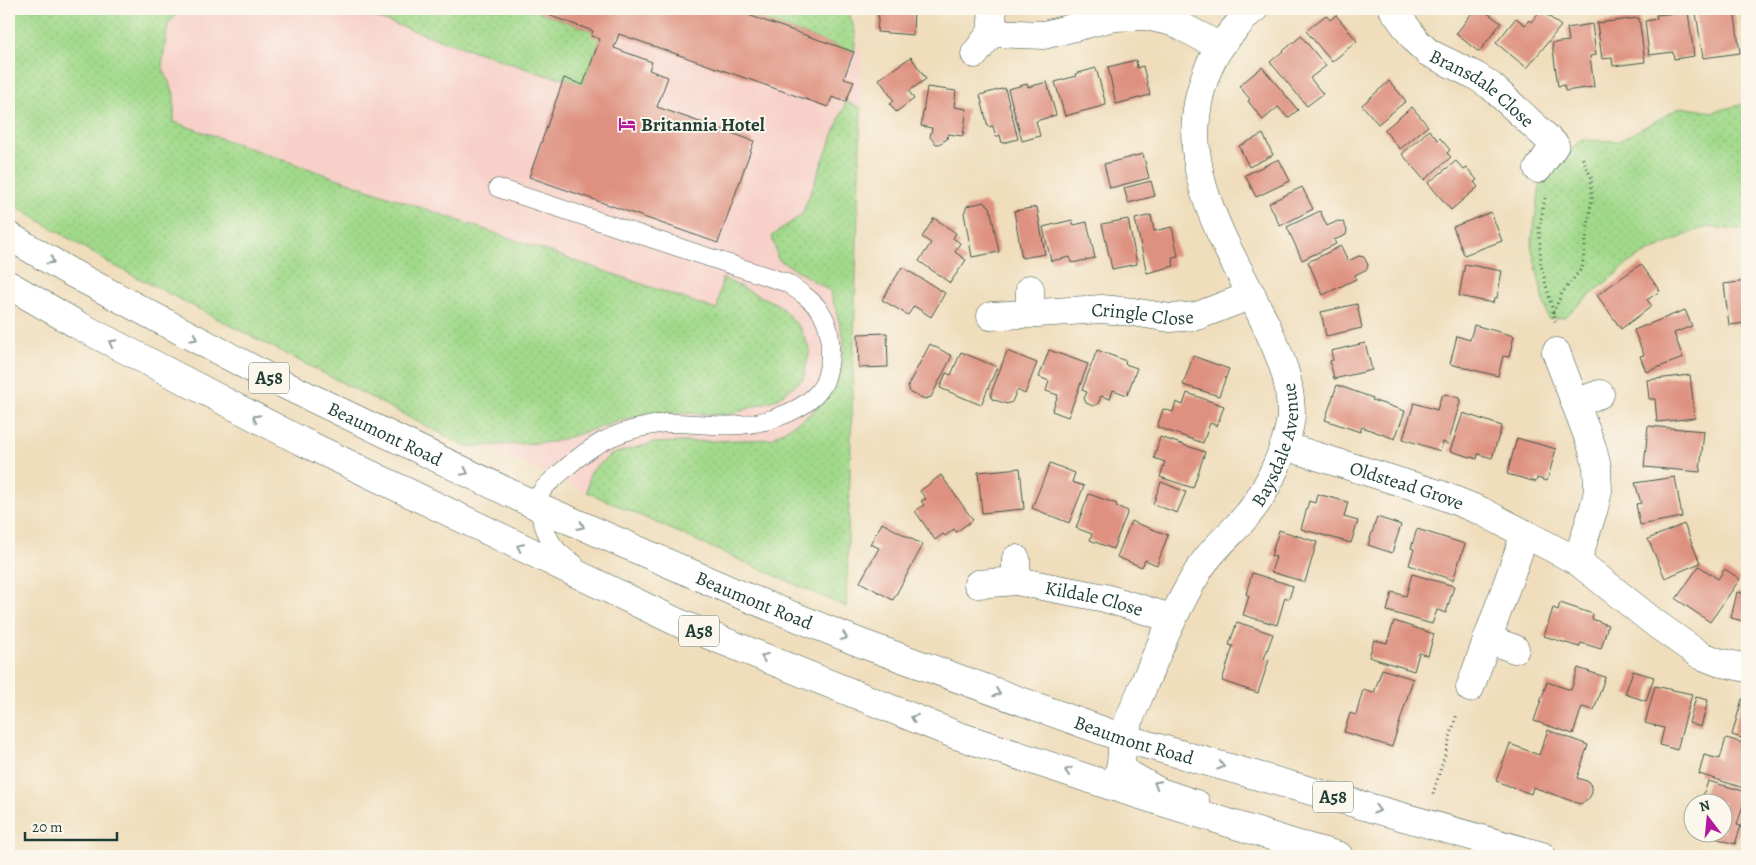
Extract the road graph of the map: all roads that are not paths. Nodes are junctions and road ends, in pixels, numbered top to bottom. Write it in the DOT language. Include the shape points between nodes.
graph roads {
  1 [pos="1254,9"];
  2 [pos="1393,9"];
  3 [pos="1146,12"];
  4 [pos="986,32"];
  5 [pos="1219,46"];
  6 [pos="1542,180"];
  7 [pos="498,188"];
  8 [pos="9,236"];
  9 [pos="9,285"];
  10 [pos="1252,295"];
  11 [pos="991,316"];
  12 [pos="1556,352"];
  13 [pos="1284,446"];
  14 [pos="537,506"];
  15 [pos="1525,534"];
  16 [pos="1577,561"];
  17 [pos="978,584"];
  18 [pos="1172,618"];
  19 [pos="679,623"];
  20 [pos="1487,639"];
  21 [pos="1515,649"];
  22 [pos="1747,668"];
  23 [pos="1470,688"];
  24 [pos="1119,763"];
  25 [pos="1339,856"];
  26 [pos="1542,856"];
  1 -- 5 [label="main road, Baysdale Avenue"];
  2 -- 6 [label="main road, Bransdale Close" via="1429,53 1491,86 1555,145"];
  3 -- 4 [label="main road" via="1044,35"];
  3 -- 5 [label="main road"];
  5 -- 10 [label="main road, Baysdale Avenue" via="1207,70 1195,113 1196,154 1214,222"];
  7 -- 14 [label="lane" via="787,283 811,299 825,317 831,340 830,363 824,383 810,400 793,411 741,425 664,423 607,438 581,454 541,489"];
  8 -- 14 [label="main road, Beaumont Road / A58, one-way" via="68,271 266,376"];
  19 -- 9 [label="main road, Beaumont Road / A58, one-way" via="299,440 78,325"];
  10 -- 11 [label="main road, Cringle Close" via="1197,316 1179,318 1030,301"];
  10 -- 13 [label="main road, Baysdale Avenue" via="1283,364 1289,391 1291,415"];
  12 -- 16 [label="main road" via="1588,398 1597,467 1598,491"];
  13 -- 15 [label="main road, Oldstead Grove" via="1438,494 1481,511"];
  13 -- 18 [label="main road, Baysdale Avenue" via="1266,488 1251,511 1211,553"];
  14 -- 19 [label="lane" via="549,540 564,557"];
  14 -- 24 [label="main road, Beaumont Road / A58, one-way" via="863,644"];
  15 -- 16 [label="main road, Oldstead Grove"];
  15 -- 20 [label="main road"];
  16 -- 22 [label="main road, Oldstead Grove" via="1700,655"];
  17 -- 18 [label="main road, Kildale Close" via="1016,570"];
  18 -- 24 [label="main road, Baysdale Avenue" via="1128,722"];
  24 -- 19 [label="main road, Beaumont Road / A58, one-way" via="956,735"];
  20 -- 21 [label="main road"];
  20 -- 23 [label="main road"];
  25 -- 24 [label="main road, Beaumont Road / A58, one-way" via="1296,844"];
  24 -- 26 [label="main road, Beaumont Road / A58, one-way" via="1424,823"];
}
